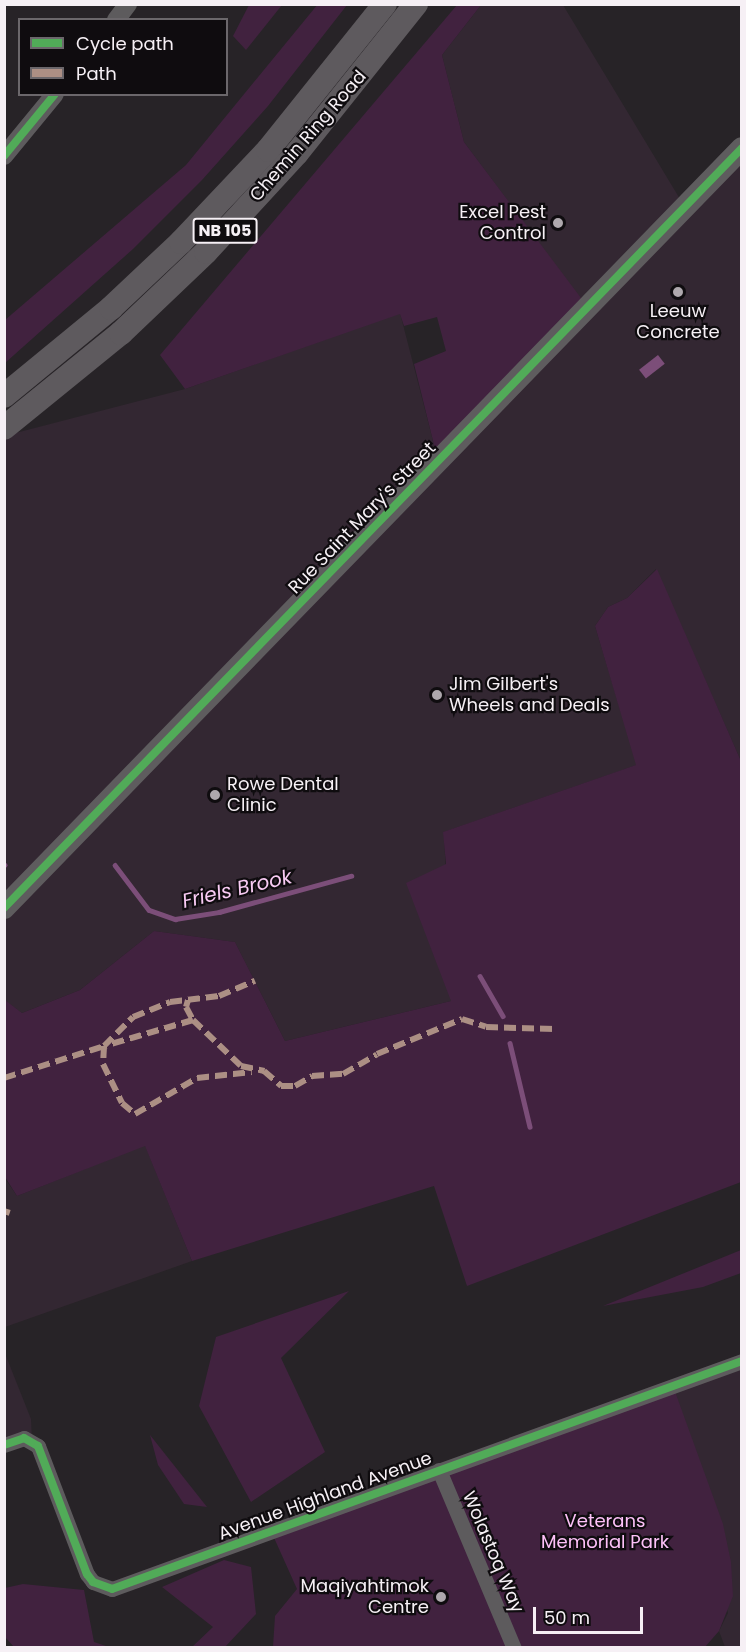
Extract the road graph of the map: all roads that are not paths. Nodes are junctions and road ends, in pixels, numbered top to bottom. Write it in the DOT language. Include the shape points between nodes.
graph roads {
  1 [pos="128,4"];
  2 [pos="384,4"];
  3 [pos="416,4"];
  4 [pos="118,18"];
  5 [pos="53,96"];
  6 [pos="741,148"];
  7 [pos="4,156"];
  8 [pos="4,396"];
  9 [pos="4,428"];
  10 [pos="4,908"];
  11 [pos="741,1361"];
  12 [pos="4,1444"];
  13 [pos="439,1470"];
  14 [pos="514,1647"];
  1 -- 4 [label="street"];
  2 -- 8 [label="highway, Chemin Ring Road / NB 105" via="268,150 181,242 111,308"];
  3 -- 9 [label="highway, Chemin Ring Road / NB 105" via="297,153 206,252 121,333"];
  5 -- 7 [label="street"];
  6 -- 10 [label="main road, Rue Saint Mary's Street"];
  11 -- 13 [label="street, Avenue Highland Avenue"];
  12 -- 13 [label="street, Avenue Highland Avenue" via="24,1438 38,1446 87,1574 93,1582 112,1589"];
  13 -- 14 [label="street, Wolastoq Way"];
}
